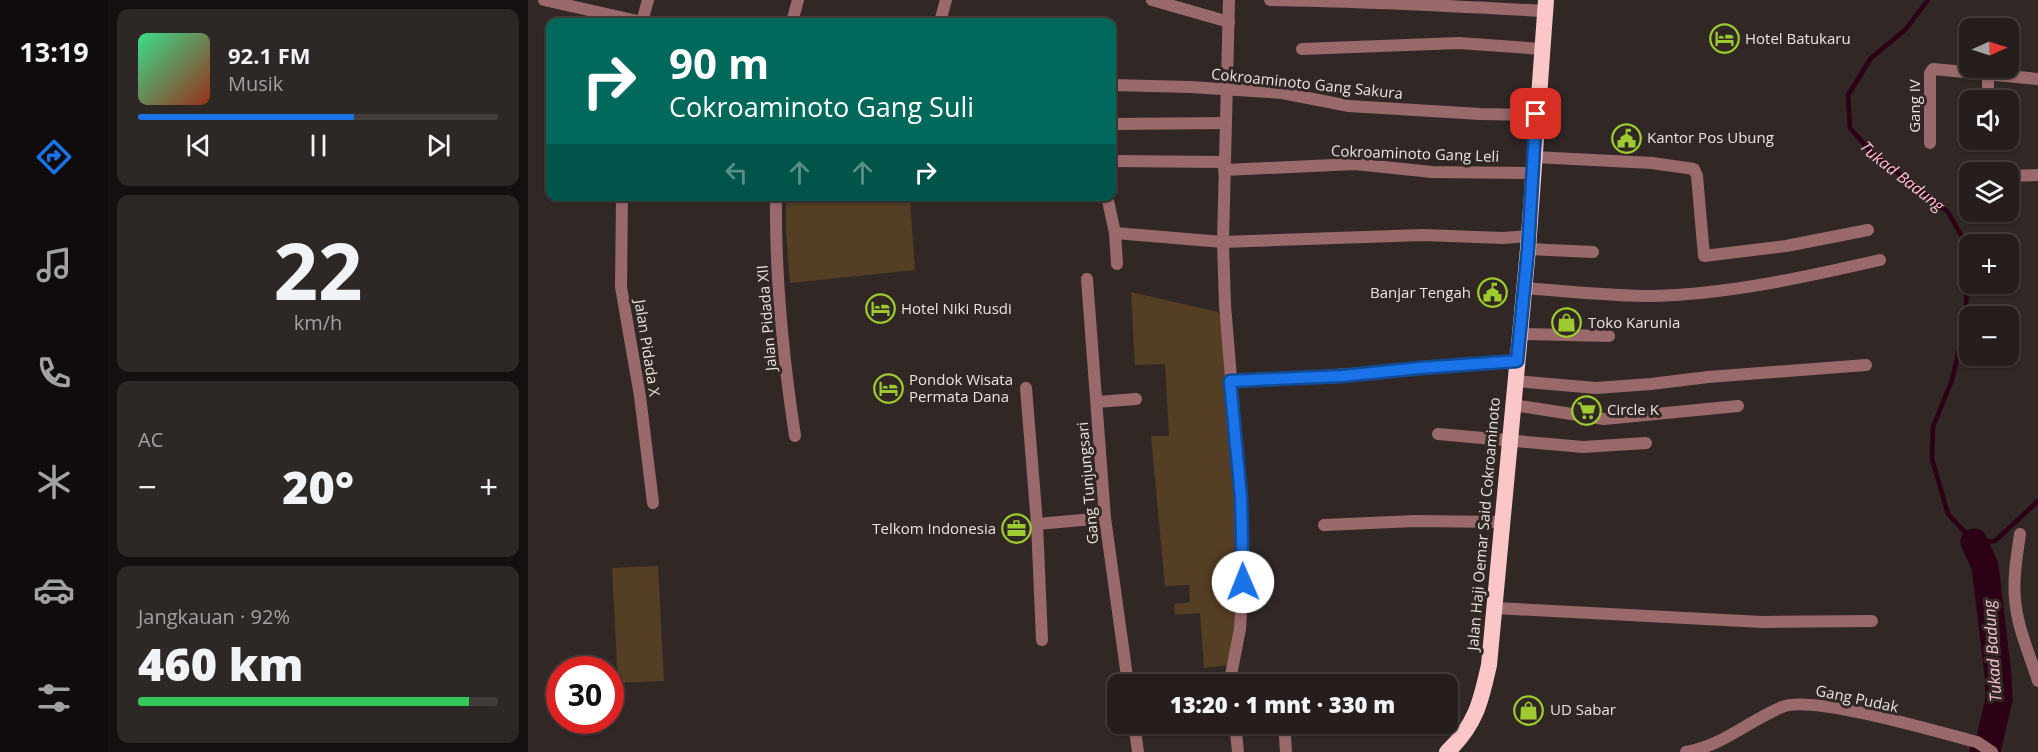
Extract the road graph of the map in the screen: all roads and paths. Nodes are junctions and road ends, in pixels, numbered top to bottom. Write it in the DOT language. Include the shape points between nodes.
graph roads {
  1 [pos="544,0"];
  2 [pos="648,0"];
  3 [pos="798,0"];
  4 [pos="946,0"];
  5 [pos="1152,0"];
  6 [pos="1229,0"];
  7 [pos="1270,0"];
  8 [pos="1545,6"];
  9 [pos="624,18"];
  10 [pos="643,18"];
  11 [pos="793,18"];
  12 [pos="941,18"];
  13 [pos="1228,22"];
  14 [pos="1302,49"];
  15 [pos="1542,49"];
  16 [pos="1959,71"];
  17 [pos="2019,77"];
  18 [pos="2038,79"];
  19 [pos="1116,85"];
  20 [pos="1226,89"];
  21 [pos="1536,114"];
  22 [pos="1226,123"];
  23 [pos="1116,124"];
  24 [pos="1930,143"];
  25 [pos="1116,161"];
  26 [pos="1533,165"];
  27 [pos="1224,166"];
  28 [pos="2038,175"];
  29 [pos="2019,176"];
  30 [pos="622,201"];
  31 [pos="776,201"];
  32 [pos="1108,201"];
  33 [pos="1868,230"];
  34 [pos="1115,233"];
  35 [pos="1223,242"];
  36 [pos="1528,243"];
  37 [pos="1593,252"];
  38 [pos="1880,260"];
  39 [pos="1117,264"];
  40 [pos="1087,279"];
  41 [pos="1524,288"];
  42 [pos="1520,334"];
  43 [pos="1609,336"];
  44 [pos="1517,361"];
  45 [pos="1866,365"];
  46 [pos="1230,381"];
  47 [pos="1516,381"];
  48 [pos="1026,388"];
  49 [pos="1136,399"];
  50 [pos="1097,402"];
  51 [pos="1514,405"];
  52 [pos="1738,406"];
  53 [pos="1438,434"];
  54 [pos="795,436"];
  55 [pos="1510,442"];
  56 [pos="1646,443"];
  57 [pos="653,503"];
  58 [pos="1104,518"];
  59 [pos="1503,522"];
  60 [pos="1037,524"];
  61 [pos="1324,525"];
  62 [pos="2020,534"];
  63 [pos="1495,608"];
  64 [pos="1872,621"];
  65 [pos="1042,640"];
  66 [pos="1127,674"];
  67 [pos="1231,674"];
  68 [pos="2038,681"];
  69 [pos="1136,734"];
  70 [pos="1236,734"];
  71 [pos="1285,734"];
  72 [pos="1138,752"];
  73 [pos="1238,752"];
  74 [pos="1286,752"];
  75 [pos="1448,752"];
  76 [pos="1686,752"];
  77 [pos="1992,752"];
  1 -- 9 [label="street"];
  2 -- 10 [label="street"];
  3 -- 11 [label="street"];
  4 -- 12 [label="street"];
  5 -- 13 [label="street"];
  6 -- 13 [label="street"];
  7 -- 8 [label="street" via="1441,7"];
  8 -- 15 [label="highway, Jalan Haji Oemar Said Cokroaminoto"];
  13 -- 20 [label="street"];
  14 -- 15 [label="street" via="1460,44"];
  15 -- 21 [label="highway, Jalan Haji Oemar Said Cokroaminoto"];
  16 -- 24 [label="street, Gang IV" via="1933,69 1930,73"];
  17 -- 18 [label="street, Gang IV"];
  19 -- 20 [label="street, Cokroaminoto Gang Sakura"];
  20 -- 21 [label="street, Cokroaminoto Gang Sakura" via="1282,93 1349,106"];
  20 -- 22 [label="street"];
  21 -- 26 [label="highway, Jalan Haji Oemar Said Cokroaminoto"];
  22 -- 23 [label="street"];
  22 -- 27 [label="street"];
  25 -- 27 [label="street, Cokroaminoto Gang Leli"];
  26 -- 27 [label="street, Cokroaminoto Gang Leli" via="1432,171 1355,164"];
  26 -- 33 [label="street, Cokroaminoto Gang Leli" via="1652,163 1694,169 1703,256 1786,246"];
  26 -- 36 [label="highway, Jalan Haji Oemar Said Cokroaminoto"];
  27 -- 35 [label="street"];
  28 -- 29 [label="street"];
  30 -- 57 [label="street, Jalan Pidada X" via="621,287"];
  31 -- 54 [label="street, Jalan Pidada XII" via="778,286"];
  32 -- 34 [label="street"];
  34 -- 35 [label="street"];
  34 -- 39 [label="street"];
  35 -- 36 [label="street" via="1423,235 1503,238"];
  35 -- 46 [label="street"];
  36 -- 37 [label="street"];
  36 -- 41 [label="highway, Jalan Haji Oemar Said Cokroaminoto"];
  38 -- 41 [label="street" via="1754,287 1688,294 1625,295"];
  40 -- 50 [label="street, Gang Tunjungsari"];
  41 -- 42 [label="highway, Jalan Haji Oemar Said Cokroaminoto"];
  42 -- 43 [label="street"];
  42 -- 44 [label="highway, Jalan Haji Oemar Said Cokroaminoto"];
  44 -- 46 [label="street"];
  44 -- 47 [label="highway, Jalan Haji Oemar Said Cokroaminoto"];
  45 -- 47 [label="street" via="1596,388"];
  46 -- 67 [label="street" via="1241,498 1243,582 1240,629"];
  47 -- 51 [label="highway, Jalan Haji Oemar Said Cokroaminoto"];
  48 -- 60 [label="street"];
  49 -- 50 [label="street"];
  50 -- 58 [label="street, Gang Tunjungsari"];
  51 -- 52 [label="street" via="1604,418"];
  51 -- 55 [label="highway, Jalan Haji Oemar Said Cokroaminoto"];
  53 -- 55 [label="street"];
  55 -- 56 [label="street" via="1582,447"];
  55 -- 59 [label="highway, Jalan Haji Oemar Said Cokroaminoto"];
  58 -- 60 [label="street"];
  58 -- 66 [label="street, Gang Tunjungsari"];
  59 -- 61 [label="street"];
  59 -- 63 [label="highway, Jalan Haji Oemar Said Cokroaminoto"];
  60 -- 65 [label="street"];
  62 -- 68 [label="street" via="2015,602"];
  63 -- 64 [label="street" via="1762,622"];
  63 -- 75 [label="highway, Jalan Haji Oemar Said Cokroaminoto" via="1480,705 1462,739"];
  69 -- 72 [label="street"];
  70 -- 73 [label="street"];
  71 -- 74 [label="street"];
  76 -- 77 [label="street, Gang Pudak" via="1702,749 1783,706 1798,703 1856,712 1977,742"];
}
